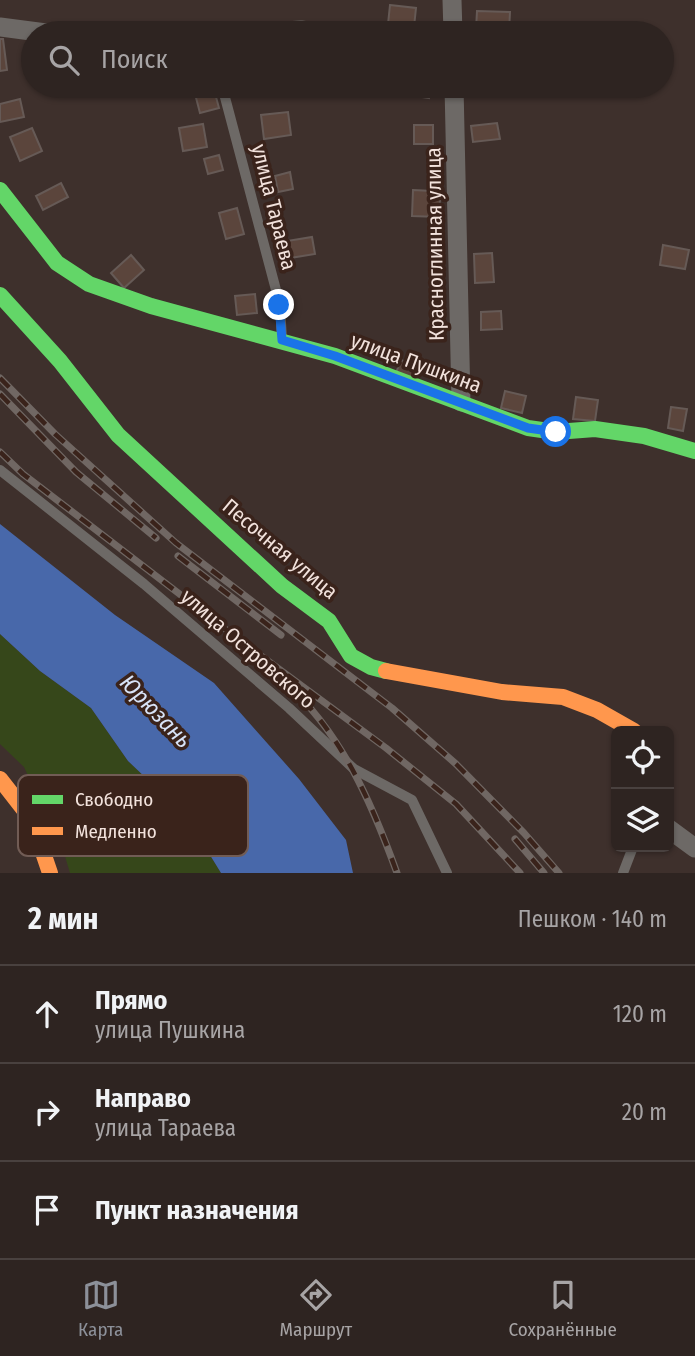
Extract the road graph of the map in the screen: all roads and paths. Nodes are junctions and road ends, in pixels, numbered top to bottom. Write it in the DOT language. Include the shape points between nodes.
graph roads {
  1 [pos="452,0"];
  2 [pos="453,21"];
  3 [pos="0,27"];
  4 [pos="21,30"];
  5 [pos="225,98"];
  6 [pos="454,98"];
  7 [pos="0,190"];
  8 [pos="0,295"];
  9 [pos="282,340"];
  10 [pos="461,402"];
  11 [pos="695,451"];
  12 [pos="0,470"];
  13 [pos="625,726"];
  14 [pos="0,779"];
  15 [pos="18,802"];
  16 [pos="674,833"];
  17 [pos="695,848"];
  18 [pos="631,852"];
  19 [pos="44,856"];
  20 [pos="50,873"];
  21 [pos="447,873"];
  22 [pos="622,873"];
  1 -- 2 [label="street"];
  3 -- 4 [label="street"];
  5 -- 9 [label="lane, улица Тараева" via="279,305"];
  6 -- 10 [label="street, Красноглинная улица"];
  7 -- 9 [label="street, улица Пушкина" via="57,263 89,284 151,306"];
  8 -- 13 [label="street, Песочная улица" via="118,435 282,586 329,621 351,656 398,675 563,697"];
  9 -- 10 [label="street, улица Пушкина"];
  10 -- 11 [label="street, улица Пушкина" via="528,428 556,432 595,429 644,436"];
  12 -- 21 [label="lane, улица Островского" via="144,584 354,769 412,800"];
  14 -- 15 [label="street"];
  16 -- 17 [label="street"];
  18 -- 22 [label="lane"];
  19 -- 20 [label="street"];
}
